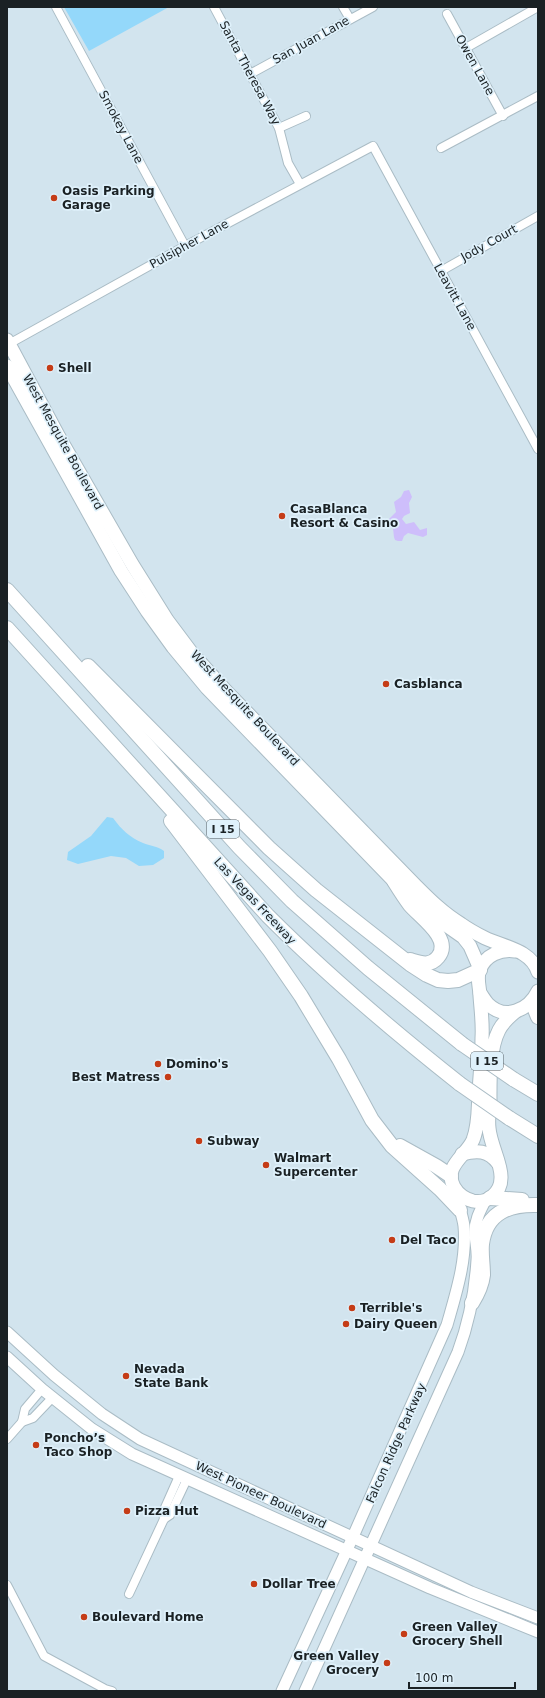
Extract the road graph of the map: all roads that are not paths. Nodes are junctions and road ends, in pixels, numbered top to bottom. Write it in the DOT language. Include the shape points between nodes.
graph roads {
  1 [pos="56,7"];
  2 [pos="214,7"];
  3 [pos="343,7"];
  4 [pos="373,7"];
  5 [pos="538,7"];
  6 [pos="447,14"];
  7 [pos="350,19"];
  8 [pos="466,48"];
  9 [pos="250,74"];
  10 [pos="538,96"];
  11 [pos="306,116"];
  12 [pos="503,116"];
  13 [pos="279,128"];
  14 [pos="373,146"];
  15 [pos="441,148"];
  16 [pos="300,184"];
  17 [pos="538,216"];
  18 [pos="185,246"];
  19 [pos="441,270"];
  20 [pos="8,343"];
  21 [pos="7,366"];
  22 [pos="43,431"];
  23 [pos="59,437"];
  24 [pos="538,448"];
  25 [pos="7,589"];
  26 [pos="7,628"];
  27 [pos="110,741"];
  28 [pos="394,881"];
  29 [pos="517,951"];
  30 [pos="405,960"];
  31 [pos="536,966"];
  32 [pos="480,970"];
  33 [pos="480,993"];
  34 [pos="530,1002"];
  35 [pos="538,1017"];
  36 [pos="538,1094"];
  37 [pos="538,1136"];
  38 [pos="386,1138"];
  39 [pos="462,1154"];
  40 [pos="498,1163"];
  41 [pos="452,1180"];
  42 [pos="488,1199"];
  43 [pos="538,1202"];
  44 [pos="538,1205"];
  45 [pos="460,1210"];
  46 [pos="472,1303"];
  47 [pos="7,1332"];
  48 [pos="7,1357"];
  49 [pos="54,1375"];
  50 [pos="65,1384"];
  51 [pos="42,1389"];
  52 [pos="52,1397"];
  53 [pos="22,1422"];
  54 [pos="7,1440"];
  55 [pos="183,1477"];
  56 [pos="353,1538"];
  57 [pos="370,1545"];
  58 [pos="347,1550"];
  59 [pos="364,1558"];
  60 [pos="7,1585"];
  61 [pos="129,1594"];
  62 [pos="489,1598"];
  63 [pos="457,1599"];
  64 [pos="538,1618"];
  65 [pos="538,1632"];
  66 [pos="112,1691"];
  67 [pos="282,1691"];
  68 [pos="305,1691"];
  1 -- 18 [label="street, Smokey Lane"];
  2 -- 9 [label="street, Santa Theresa Way"];
  3 -- 7 [label="street"];
  4 -- 7 [label="street, San Juan Lane"];
  5 -- 8 [label="street"];
  6 -- 8 [label="street, Owen Lane"];
  7 -- 9 [label="street, San Juan Lane"];
  8 -- 12 [label="street, Owen Lane"];
  9 -- 13 [label="street, Santa Theresa Way"];
  10 -- 12 [label="street"];
  11 -- 13 [label="street"];
  12 -- 15 [label="street"];
  13 -- 16 [label="street, Santa Theresa Way" via="288,163"];
  14 -- 16 [label="street, Pulsipher Lane"];
  14 -- 19 [label="street, Leavitt Lane"];
  16 -- 18 [label="street, Pulsipher Lane"];
  17 -- 19 [label="street, Jody Court"];
  18 -- 20 [label="street, Pulsipher Lane"];
  19 -- 24 [label="street, Leavitt Lane"];
  20 -- 23 [label="main road, West Mesquite Boulevard"];
  21 -- 22 [label="main road, West Mesquite Boulevard"];
  22 -- 23 [label="main road"];
  22 -- 28 [label="main road, West Mesquite Boulevard" via="121,570 173,647 207,688"];
  23 -- 29 [label="main road, West Mesquite Boulevard" via="151,596 209,673 444,912 485,938"];
  25 -- 30 [label="highway" via="51,629 269,848 316,890"];
  25 -- 36 [label="highway, Las Vegas Freeway / I 15, bridge" via="255,863 292,900 368,968 462,1044"];
  26 -- 27 [label="highway, Las Vegas Freeway / I 15"];
  27 -- 37 [label="highway, Las Vegas Freeway / I 15, bridge" via="304,953 460,1084"];
  27 -- 38 [label="highway" via="270,951 301,996 372,1120"];
  28 -- 30 [label="highway" via="409,904 439,936 442,945 442,952 432,962 418,964"];
  28 -- 32 [label="main road, West Mesquite Boulevard" via="423,909 463,937 470,946"];
  29 -- 31 [label="main road"];
  29 -- 32 [label="main road" via="499,952 488,958"];
  30 -- 32 [label="highway" via="438,980 458,980"];
  32 -- 33 [label="main road"];
  33 -- 34 [label="main road" via="488,1005 501,1011"];
  33 -- 39 [label="main road" via="482,1038 478,1123 473,1141"];
  34 -- 35 [label="highway"];
  34 -- 40 [label="main road, Falcon Ridge Parkway" via="505,1020 493,1045 489,1128"];
  38 -- 41 [label="highway" via="436,1166"];
  38 -- 45 [label="highway"];
  39 -- 40 [label="main road" via="480,1151 493,1157"];
  39 -- 41 [label="main road" via="452,1169"];
  40 -- 42 [label="main road, Falcon Ridge Parkway" via="502,1178"];
  41 -- 42 [label="main road" via="460,1195 467,1199"];
  41 -- 45 [label="main road, Falcon Ridge Parkway"];
  42 -- 43 [label="highway"];
  42 -- 46 [label="main road, Falcon Ridge Parkway" via="477,1217 477,1258"];
  44 -- 46 [label="highway" via="525,1204 508,1208 492,1220 485,1230 482,1244 483,1276"];
  45 -- 56 [label="main road, Falcon Ridge Parkway" via="464,1225 465,1252 447,1325"];
  46 -- 57 [label="main road, Falcon Ridge Parkway" via="467,1328 458,1352"];
  47 -- 49 [label="main road, West Pioneer Boulevard"];
  48 -- 51 [label="main road, West Pioneer Boulevard"];
  49 -- 50 [label="main road, West Pioneer Boulevard"];
  49 -- 51 [label="main road"];
  50 -- 52 [label="main road"];
  50 -- 56 [label="main road, West Pioneer Boulevard" via="102,1414 140,1439"];
  51 -- 52 [label="main road, West Pioneer Boulevard"];
  51 -- 53 [label="street" via="25,1410"];
  52 -- 53 [label="street" via="34,1418"];
  52 -- 55 [label="main road, West Pioneer Boulevard" via="92,1429 132,1454"];
  53 -- 54 [label="street"];
  55 -- 58 [label="main road, West Pioneer Boulevard"];
  55 -- 61 [label="street" via="163,1512 164,1519"];
  56 -- 57 [label="main road, West Pioneer Boulevard"];
  56 -- 58 [label="main road, Falcon Ridge Parkway"];
  57 -- 59 [label="main road, Falcon Ridge Parkway"];
  57 -- 62 [label="main road, West Pioneer Boulevard"];
  58 -- 59 [label="main road, West Pioneer Boulevard"];
  58 -- 67 [label="main road, Falcon Ridge Parkway"];
  59 -- 63 [label="main road, West Pioneer Boulevard"];
  59 -- 68 [label="main road, Falcon Ridge Parkway"];
  60 -- 66 [label="street" via="44,1656"];
  62 -- 63 [label="main road" via="462,1594"];
  62 -- 64 [label="main road, West Pioneer Boulevard"];
  63 -- 65 [label="main road, West Pioneer Boulevard"];
}
